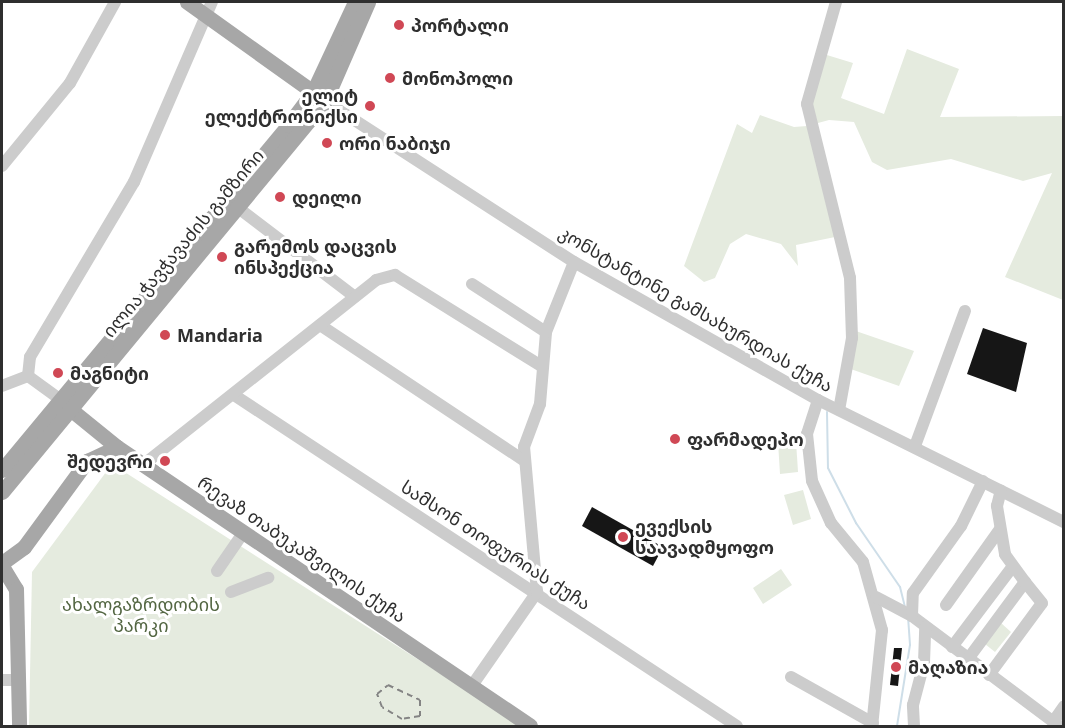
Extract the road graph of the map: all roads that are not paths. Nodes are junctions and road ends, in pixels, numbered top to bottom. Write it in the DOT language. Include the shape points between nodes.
graph roads {
  1 [pos="115,2"];
  2 [pos="187,2"];
  3 [pos="355,2"];
  4 [pos="368,2"];
  5 [pos="836,2"];
  6 [pos="209,9"];
  7 [pos="313,92"];
  8 [pos="326,101"];
  9 [pos="2,166"];
  10 [pos="237,207"];
  11 [pos="574,262"];
  12 [pos="472,285"];
  13 [pos="355,297"];
  14 [pos="965,311"];
  15 [pos="320,325"];
  16 [pos="546,332"];
  17 [pos="543,368"];
  18 [pos="28,376"];
  19 [pos="2,386"];
  20 [pos="234,396"];
  21 [pos="58,398"];
  22 [pos="818,400"];
  23 [pos="71,410"];
  24 [pos="839,410"];
  25 [pos="87,424"];
  26 [pos="915,446"];
  27 [pos="117,447"];
  28 [pos="523,460"];
  29 [pos="87,461"];
  30 [pos="143,465"];
  31 [pos="2,470"];
  32 [pos="983,481"];
  33 [pos="1001,490"];
  34 [pos="2,492"];
  35 [pos="1064,522"];
  36 [pos="1000,529"];
  37 [pos="243,533"];
  38 [pos="24,547"];
  39 [pos="2,564"];
  40 [pos="1013,566"];
  41 [pos="217,571"];
  42 [pos="268,578"];
  43 [pos="1025,582"];
  44 [pos="16,589"];
  45 [pos="231,592"];
  46 [pos="537,592"];
  47 [pos="876,597"];
  48 [pos="946,605"];
  49 [pos="912,616"];
  50 [pos="925,627"];
  51 [pos="951,647"];
  52 [pos="968,659"];
  53 [pos="989,675"];
  54 [pos="791,677"];
  55 [pos="2,680"];
  56 [pos="19,680"];
  57 [pos="471,687"];
  58 [pos="1064,706"];
  59 [pos="1056,724"];
  60 [pos="872,725"];
  61 [pos="19,726"];
  62 [pos="530,726"];
  63 [pos="737,726"];
  64 [pos="914,726"];
  1 -- 9 [label="street" via="70,83"];
  2 -- 6 [label="main road"];
  3 -- 7 [label="main road, ილია ჭავჭავაძის გამზირი"];
  4 -- 8 [label="main road, ილია ჭავჭავაძის გამზირი"];
  5 -- 24 [label="street" via="807,104 850,278 852,338"];
  6 -- 7 [label="main road"];
  6 -- 18 [label="street" via="134,182 30,357"];
  7 -- 8 [label="main road"];
  7 -- 21 [label="main road, ილია ჭავჭავაძის გამზირი"];
  8 -- 10 [label="main road, ილია ჭავჭავაძის გამზირი"];
  8 -- 11 [label="street, კონსტანტინე გამსახურდიას ქუჩა"];
  10 -- 13 [label="street"];
  10 -- 23 [label="main road, ილია ჭავჭავაძის გამზირი"];
  11 -- 16 [label="street"];
  11 -- 22 [label="street, კონსტანტინე გამსახურდიას ქუჩა"];
  12 -- 16 [label="street"];
  13 -- 15 [label="street"];
  13 -- 17 [label="street" via="376,280 395,275"];
  14 -- 26 [label="street"];
  15 -- 20 [label="street"];
  15 -- 28 [label="street"];
  16 -- 17 [label="street"];
  17 -- 28 [label="street" via="540,404"];
  18 -- 19 [label="street"];
  18 -- 21 [label="street"];
  20 -- 30 [label="street"];
  20 -- 46 [label="street, სამსონ თოფურიას ქუჩა"];
  21 -- 23 [label="main road, რევაზ თაბუკაშვილის ქუჩა"];
  21 -- 31 [label="main road, ილია ჭავჭავაძის გამზირი"];
  22 -- 24 [label="street, კონსტანტინე გამსახურდიას ქუჩა"];
  22 -- 47 [label="street" via="807,434 812,480 831,522 862,561"];
  23 -- 25 [label="main road, რევაზ თაბუკაშვილის ქუჩა"];
  23 -- 34 [label="main road, ილია ჭავჭავაძის გამზირი"];
  24 -- 26 [label="street, კონსტანტინე გამსახურდიას ქუჩა"];
  25 -- 27 [label="main road, რევაზ თაბუკაშვილის ქუჩა"];
  25 -- 29 [label="main road" via="91,442"];
  26 -- 32 [label="street, კონსტანტინე გამსახურდიას ქუჩა"];
  27 -- 29 [label="main road"];
  27 -- 30 [label="main road, რევაზ თაბუკაშვილის ქუჩა"];
  28 -- 46 [label="street"];
  29 -- 38 [label="main road"];
  30 -- 37 [label="main road, რევაზ თაბუკაშვილის ქუჩა"];
  32 -- 33 [label="street, კონსტანტინე გამსახურდიას ქუჩა"];
  32 -- 49 [label="street" via="961,526 913,594"];
  33 -- 35 [label="street, კონსტანტინე გამსახურდიას ქუჩა"];
  33 -- 36 [label="street"];
  36 -- 40 [label="street" via="1005,554"];
  36 -- 48 [label="street"];
  37 -- 41 [label="street"];
  37 -- 57 [label="main road, რევაზ თაბუკაშვილის ქუჩა"];
  38 -- 39 [label="main road"];
  38 -- 44 [label="main road"];
  39 -- 44 [label="main road"];
  40 -- 43 [label="street"];
  40 -- 51 [label="street"];
  42 -- 45 [label="street"];
  43 -- 52 [label="street"];
  43 -- 53 [label="street" via="1042,603"];
  44 -- 56 [label="main road"];
  46 -- 57 [label="street"];
  46 -- 63 [label="street, სამსონ თოფურიას ქუჩა"];
  47 -- 49 [label="street"];
  47 -- 60 [label="street" via="882,642"];
  49 -- 50 [label="street"];
  50 -- 51 [label="street"];
  50 -- 64 [label="street" via="924,663 913,705"];
  51 -- 52 [label="street"];
  52 -- 53 [label="street"];
  53 -- 59 [label="street"];
  54 -- 60 [label="street"];
  55 -- 56 [label="street"];
  56 -- 61 [label="main road"];
  57 -- 62 [label="main road, რევაზ თაბუკაშვილის ქუჩა"];
  58 -- 59 [label="street"];
}
